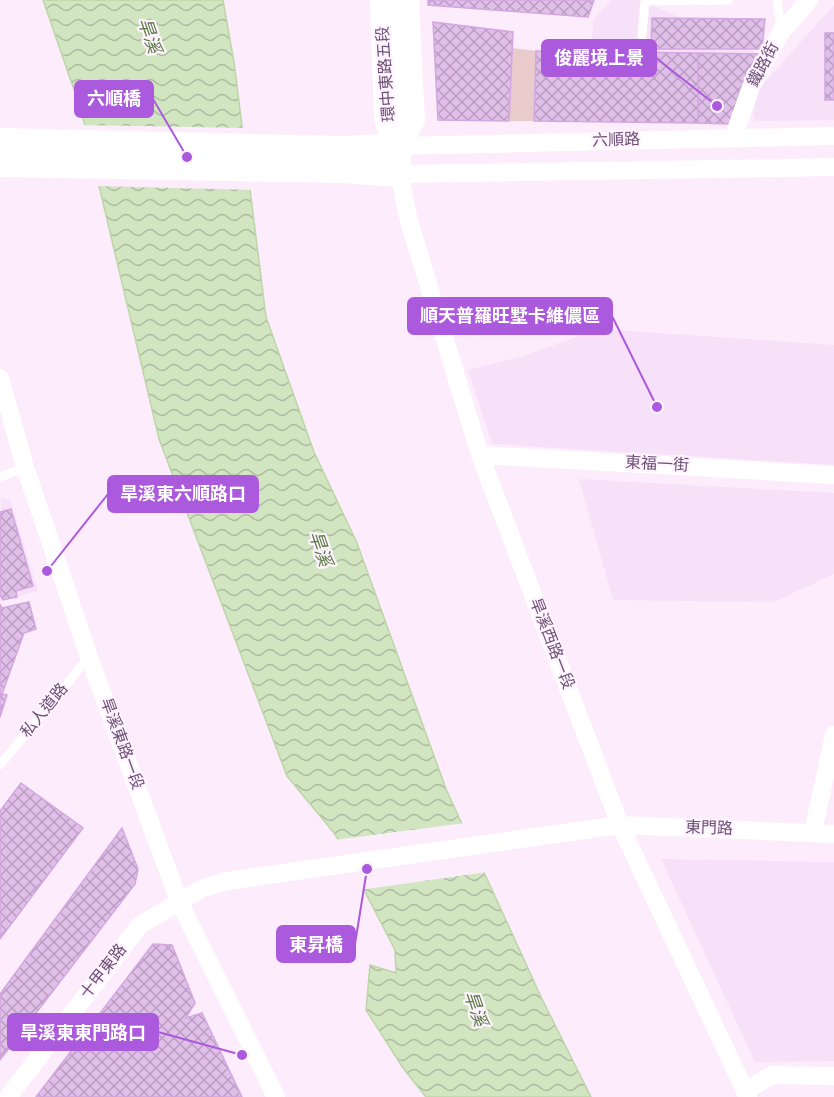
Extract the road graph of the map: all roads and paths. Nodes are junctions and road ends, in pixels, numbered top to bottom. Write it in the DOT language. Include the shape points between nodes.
graph roads {
  1 [pos="383,0"];
  2 [pos="406,0"];
  3 [pos="728,0"];
  4 [pos="777,0"];
  5 [pos="809,0"];
  6 [pos="781,32"];
  7 [pos="642,36"];
  8 [pos="834,136"];
  9 [pos="733,138"];
  10 [pos="0,141"];
  11 [pos="397,146"];
  12 [pos="0,164"];
  13 [pos="834,167"];
  14 [pos="399,174"];
  15 [pos="0,378"];
  16 [pos="480,455"];
  17 [pos="25,467"];
  18 [pos="834,475"];
  19 [pos="0,477"];
  20 [pos="89,657"];
  21 [pos="834,735"];
  22 [pos="0,765"];
  23 [pos="620,825"];
  24 [pos="813,832"];
  25 [pos="834,834"];
  26 [pos="227,880"];
  27 [pos="179,901"];
  28 [pos="834,1076"];
  29 [pos="746,1094"];
  30 [pos="8,1097"];
  31 [pos="276,1097"];
  1 -- 11 [label="street, 環中東路五段" via="387,119"];
  2 -- 11 [label="street, 環中東路五段" via="412,120"];
  3 -- 7 [label="lane" via="645,1"];
  4 -- 6 [label="lane"];
  5 -- 6 [label="street, 鐵路街"];
  6 -- 9 [label="street, 鐵路街" via="751,87"];
  8 -- 9 [label="street, 六順路"];
  9 -- 11 [label="street, 六順路"];
  10 -- 11 [label="street" via="345,149"];
  11 -- 14 [label="street, 環中東路五段"];
  12 -- 14 [label="street"];
  13 -- 14 [label="street, 六順路"];
  14 -- 16 [label="street, 旱溪西路一段" via="409,221"];
  15 -- 17 [label="street, 旱溪東路一段"];
  16 -- 18 [label="street, 東福一街"];
  16 -- 23 [label="street, 旱溪西路一段"];
  17 -- 19 [label="lane"];
  17 -- 20 [label="street, 旱溪東路一段"];
  20 -- 22 [label="lane, 私人道路"];
  20 -- 27 [label="street, 旱溪東路一段"];
  21 -- 24 [label="street"];
  23 -- 24 [label="street, 東門路"];
  23 -- 26 [label="street, 東門路"];
  23 -- 29 [label="street, 旱溪西路一段"];
  24 -- 25 [label="street, 東門路"];
  26 -- 27 [label="street, 十甲東路"];
  27 -- 30 [label="street, 十甲東路" via="140,926"];
  27 -- 31 [label="street, 旱溪東路一段"];
  28 -- 29 [label="street" via="772,1075"];
}
